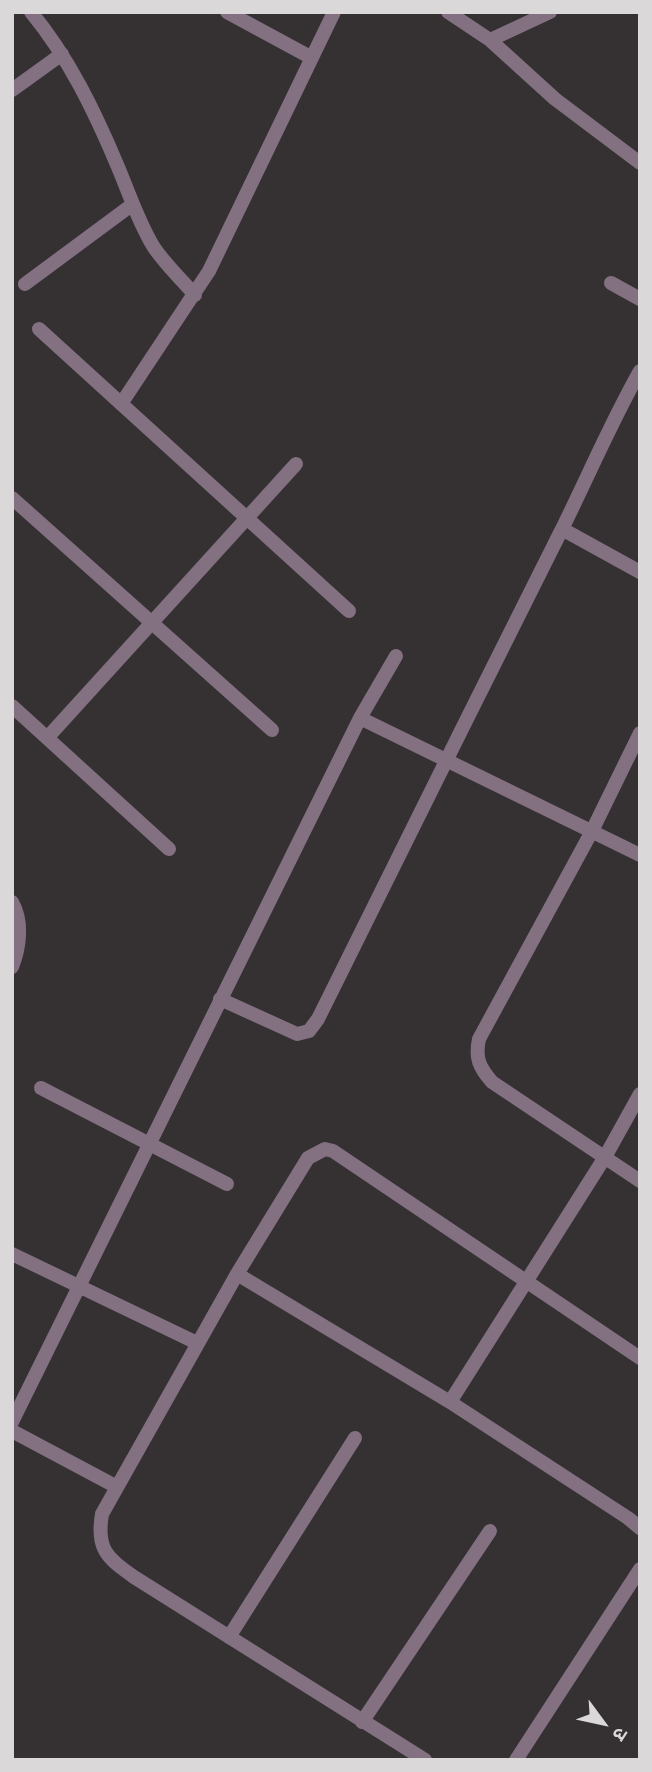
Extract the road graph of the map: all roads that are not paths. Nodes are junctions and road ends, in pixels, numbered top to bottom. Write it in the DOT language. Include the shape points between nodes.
graph roads {
  1 [pos="32,12"];
  2 [pos="227,12"];
  3 [pos="334,12"];
  4 [pos="448,12"];
  5 [pos="550,12"];
  6 [pos="490,40"];
  7 [pos="62,54"];
  8 [pos="312,58"];
  9 [pos="12,90"];
  10 [pos="639,161"];
  11 [pos="133,204"];
  12 [pos="25,284"];
  13 [pos="611,284"];
  14 [pos="195,295"];
  15 [pos="640,299"];
  16 [pos="39,329"];
  17 [pos="640,370"];
  18 [pos="121,404"];
  19 [pos="296,464"];
  20 [pos="12,498"];
  21 [pos="247,518"];
  22 [pos="562,530"];
  23 [pos="640,572"];
  24 [pos="349,611"];
  25 [pos="153,623"];
  26 [pos="396,656"];
  27 [pos="12,706"];
  28 [pos="360,719"];
  29 [pos="272,730"];
  30 [pos="640,733"];
  31 [pos="47,738"];
  32 [pos="445,759"];
  33 [pos="592,831"];
  34 [pos="169,849"];
  35 [pos="640,855"];
  36 [pos="12,902"];
  37 [pos="12,967"];
  38 [pos="220,999"];
  39 [pos="41,1088"];
  40 [pos="640,1094"];
  41 [pos="150,1142"];
  42 [pos="605,1157"];
  43 [pos="640,1181"];
  44 [pos="228,1184"];
  45 [pos="12,1254"];
  46 [pos="237,1274"];
  47 [pos="526,1283"];
  48 [pos="79,1287"];
  49 [pos="197,1343"];
  50 [pos="640,1358"];
  51 [pos="450,1402"];
  52 [pos="12,1422"];
  53 [pos="12,1432"];
  54 [pos="355,1438"];
  55 [pos="117,1487"];
  56 [pos="640,1528"];
  57 [pos="490,1531"];
  58 [pos="640,1569"];
  59 [pos="229,1637"];
  60 [pos="362,1722"];
  61 [pos="425,1760"];
  62 [pos="516,1760"];
  1 -- 7 [label="street"];
  2 -- 8 [label="street"];
  3 -- 8 [label="street"];
  4 -- 6 [label="street"];
  5 -- 6 [label="street"];
  6 -- 10 [label="street" via="555,99"];
  7 -- 9 [label="street"];
  7 -- 11 [label="street" via="84,92"];
  8 -- 14 [label="street"];
  11 -- 12 [label="street"];
  11 -- 14 [label="street" via="154,249"];
  13 -- 15 [label="street"];
  14 -- 18 [label="street"];
  16 -- 18 [label="street"];
  17 -- 22 [label="street"];
  18 -- 21 [label="street"];
  19 -- 21 [label="street"];
  20 -- 25 [label="street"];
  21 -- 24 [label="street"];
  21 -- 25 [label="street"];
  22 -- 23 [label="street"];
  22 -- 32 [label="street"];
  25 -- 29 [label="street"];
  25 -- 31 [label="street"];
  26 -- 28 [label="street"];
  27 -- 31 [label="street"];
  28 -- 32 [label="street"];
  28 -- 38 [label="street"];
  30 -- 33 [label="street"];
  31 -- 34 [label="street"];
  32 -- 33 [label="street"];
  32 -- 38 [label="street" via="309,1031 297,1034"];
  33 -- 35 [label="street"];
  33 -- 42 [label="street" via="479,1040 476,1054 480,1069 492,1082"];
  36 -- 37 [label="street" via="20,929"];
  38 -- 41 [label="street"];
  39 -- 41 [label="street"];
  40 -- 42 [label="street"];
  41 -- 44 [label="street"];
  41 -- 48 [label="street"];
  42 -- 43 [label="street"];
  42 -- 47 [label="street"];
  45 -- 48 [label="street"];
  46 -- 47 [label="street" via="308,1157 325,1149"];
  46 -- 49 [label="street"];
  46 -- 51 [label="street"];
  47 -- 50 [label="street"];
  47 -- 51 [label="street"];
  48 -- 49 [label="street"];
  48 -- 52 [label="street"];
  49 -- 55 [label="street"];
  51 -- 56 [label="street"];
  53 -- 55 [label="street"];
  54 -- 59 [label="street"];
  55 -- 59 [label="street" via="102,1514 99,1534 110,1560"];
  57 -- 60 [label="street"];
  58 -- 62 [label="street"];
  59 -- 60 [label="street"];
  60 -- 61 [label="street"];
}
